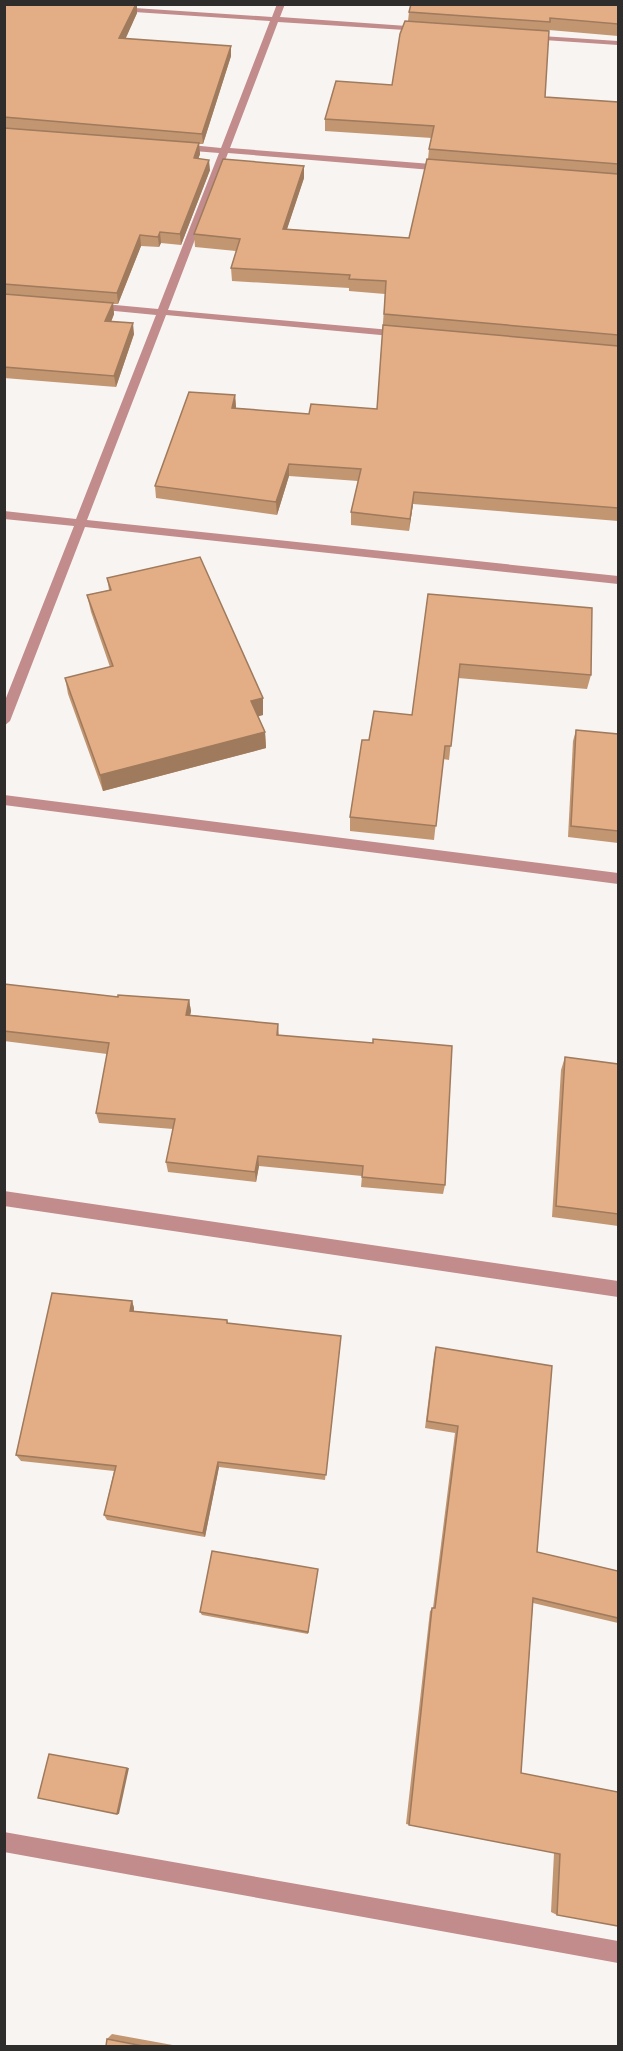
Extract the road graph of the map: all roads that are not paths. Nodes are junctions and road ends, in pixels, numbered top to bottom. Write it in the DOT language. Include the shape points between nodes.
graph roads {
  1 [pos="280,4"];
  2 [pos="114,8"];
  3 [pos="275,19"];
  4 [pos="429,30"];
  5 [pos="524,36"];
  6 [pos="618,43"];
  7 [pos="166,146"];
  8 [pos="224,151"];
  9 [pos="451,169"];
  10 [pos="83,305"];
  11 [pos="162,312"];
  12 [pos="408,334"];
  13 [pos="4,515"];
  14 [pos="81,523"];
  15 [pos="618,580"];
  16 [pos="4,721"];
  17 [pos="4,800"];
  18 [pos="618,879"];
  19 [pos="4,1198"];
  20 [pos="618,1289"];
  21 [pos="4,1842"];
  22 [pos="618,1952"];
  1 -- 3 [label="street"];
  2 -- 3 [label="street"];
  3 -- 4 [label="street"];
  3 -- 8 [label="street"];
  5 -- 6 [label="street"];
  7 -- 8 [label="street"];
  8 -- 9 [label="street"];
  8 -- 11 [label="street"];
  10 -- 11 [label="street"];
  11 -- 12 [label="street"];
  11 -- 14 [label="street"];
  13 -- 14 [label="street"];
  14 -- 15 [label="street"];
  14 -- 16 [label="street"];
  17 -- 18 [label="street"];
  19 -- 20 [label="street"];
  21 -- 22 [label="street"];
}
